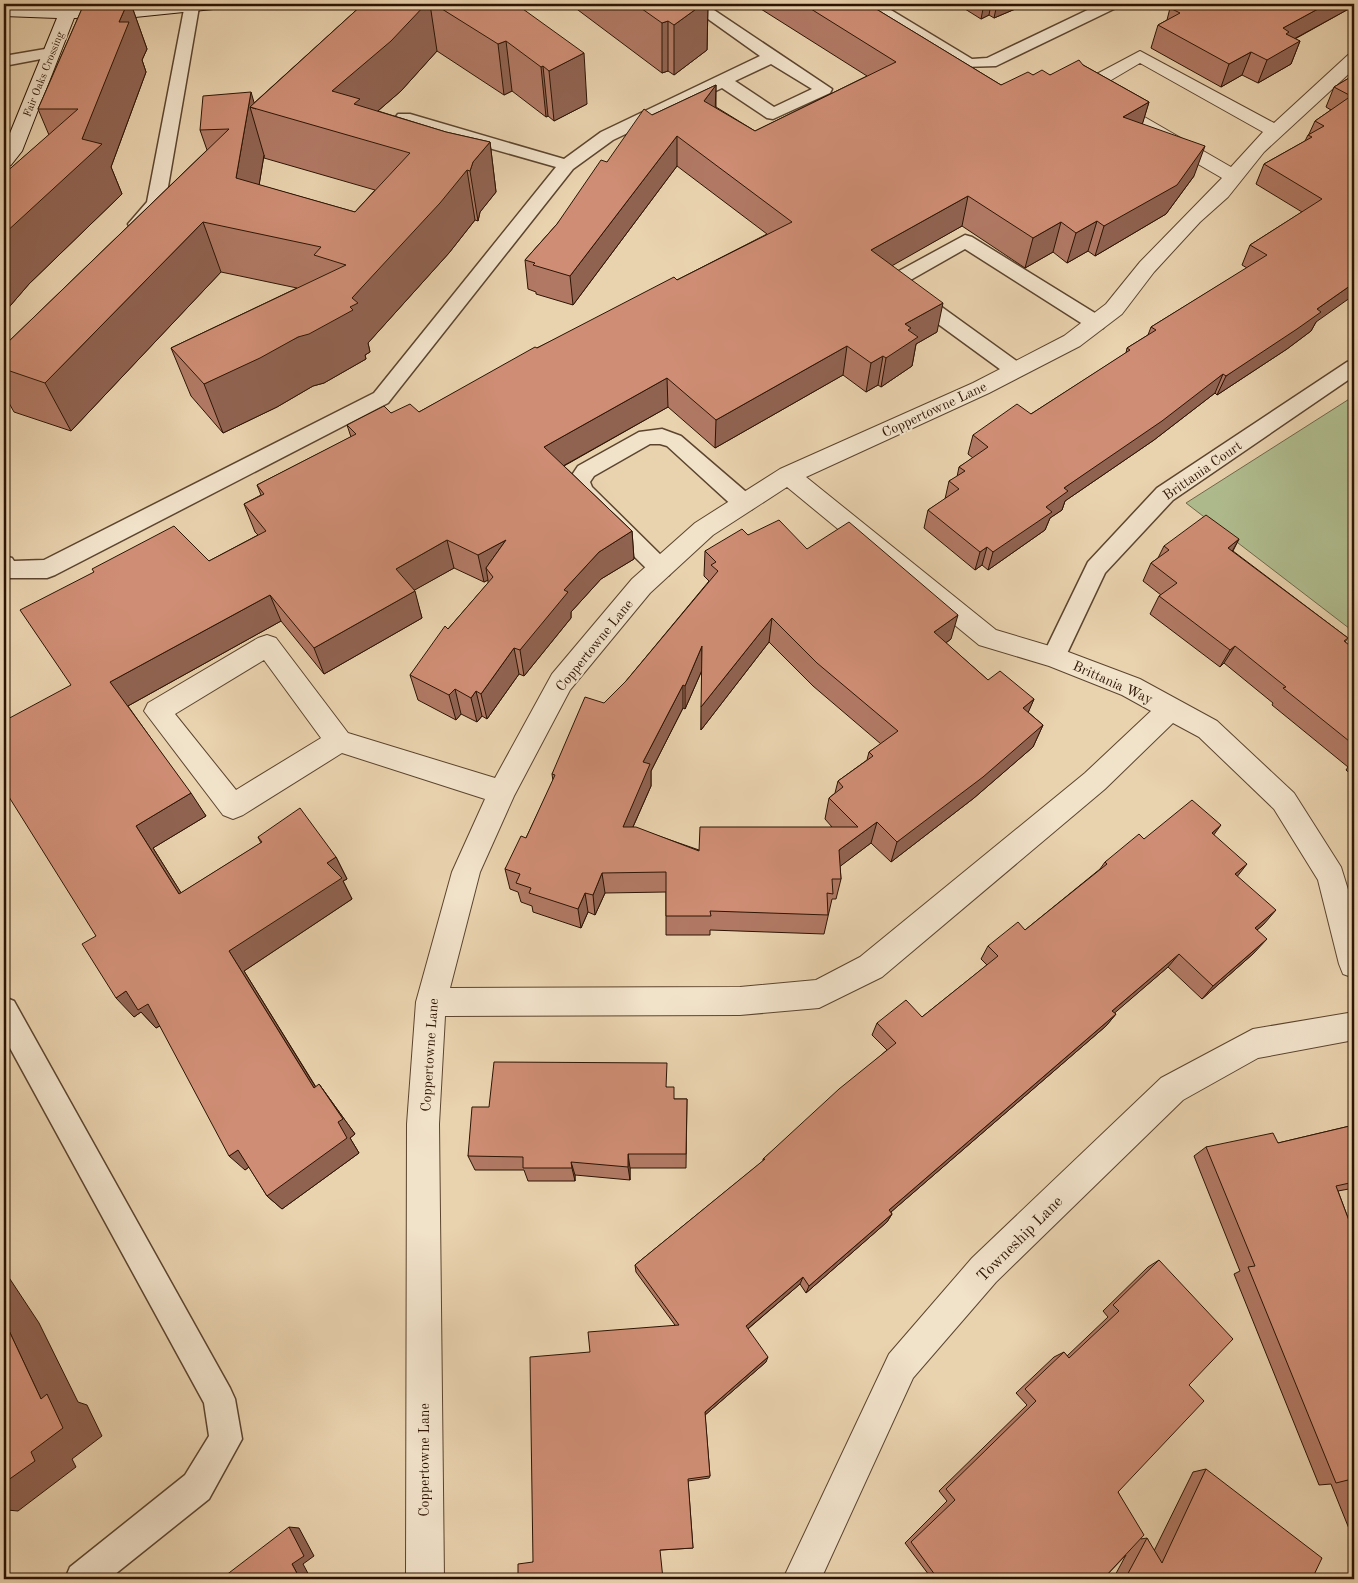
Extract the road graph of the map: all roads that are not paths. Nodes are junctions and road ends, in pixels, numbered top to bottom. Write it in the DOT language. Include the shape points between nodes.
graph roads {
  1 [pos="213,4"];
  2 [pos="695,4"];
  3 [pos="870,4"];
  4 [pos="1112,4"];
  5 [pos="191,7"];
  6 [pos="4,11"];
  7 [pos="67,14"];
  8 [pos="51,53"];
  9 [pos="772,57"];
  10 [pos="1354,59"];
  11 [pos="4,61"];
  12 [pos="723,81"];
  13 [pos="404,118"];
  14 [pos="1275,131"];
  15 [pos="4,161"];
  16 [pos="567,166"];
  17 [pos="1234,177"];
  18 [pos="123,238"];
  19 [pos="1096,323"];
  20 [pos="1354,367"];
  21 [pos="1015,370"];
  22 [pos="788,475"];
  23 [pos="744,504"];
  24 [pos="4,564"];
  25 [pos="661,568"];
  26 [pos="1054,657"];
  27 [pos="1170,709"];
  28 [pos="339,741"];
  29 [pos="502,792"];
  30 [pos="1354,964"];
  31 [pos="431,1002"];
  32 [pos="4,1010"];
  33 [pos="1354,1026"];
  34 [pos="82,1579"];
  35 [pos="425,1579"];
  36 [pos="802,1579"];
  1 -- 5 [label="street"];
  2 -- 9 [label="lane"];
  3 -- 4 [label="lane" via="969,64 990,62"];
  5 -- 7 [label="street"];
  5 -- 18 [label="lane" via="156,204"];
  6 -- 7 [label="street"];
  7 -- 8 [label="street, Fair Oaks Crossing"];
  8 -- 11 [label="lane"];
  8 -- 15 [label="street, Fair Oaks Crossing" via="12,151"];
  9 -- 12 [label="lane"];
  9 -- 12 [label="lane" via="824,90 773,114"];
  10 -- 14 [label="street, Coppertowne Lane"];
  12 -- 16 [label="lane" via="607,136"];
  13 -- 16 [label="lane"];
  14 -- 17 [label="street, Coppertowne Lane" via="1256,148"];
  14 -- 17 [label="street" via="1140,56 1083,88"];
  16 -- 24 [label="lane" via="381,398 47,569 7,570"];
  17 -- 19 [label="street, Coppertowne Lane" via="1147,267 1114,309"];
  19 -- 21 [label="street, Coppertowne Lane" via="1072,341"];
  19 -- 21 [label="lane" via="965,242 893,282"];
  20 -- 26 [label="lane, Brittania Court" via="1165,494 1096,568"];
  21 -- 22 [label="street, Coppertowne Lane"];
  22 -- 23 [label="street, Coppertowne Lane"];
  22 -- 26 [label="street, Brittania Way" via="988,638"];
  23 -- 25 [label="street, Coppertowne Lane" via="704,529"];
  23 -- 25 [label="lane" via="674,441 662,436 646,437 586,471 580,481 582,490"];
  25 -- 29 [label="street, Coppertowne Lane" via="641,586 561,682"];
  26 -- 27 [label="street, Brittania Way" via="1131,687"];
  27 -- 30 [label="street, Brittania Way" via="1208,729 1284,801 1331,876"];
  27 -- 31 [label="street" via="1095,781 871,967 819,994 740,1001"];
  28 -- 28 [label="street" via="233,808 157,712 267,645"];
  28 -- 29 [label="street"];
  29 -- 31 [label="street, Coppertowne Lane" via="466,872"];
  31 -- 35 [label="street, Coppertowne Lane" via="423,1124"];
  32 -- 34 [label="lane" via="220,1399 226,1440 197,1487"];
  33 -- 36 [label="street, Towneship Lane" via="1253,1044 1172,1089 984,1270 901,1366"];
}
